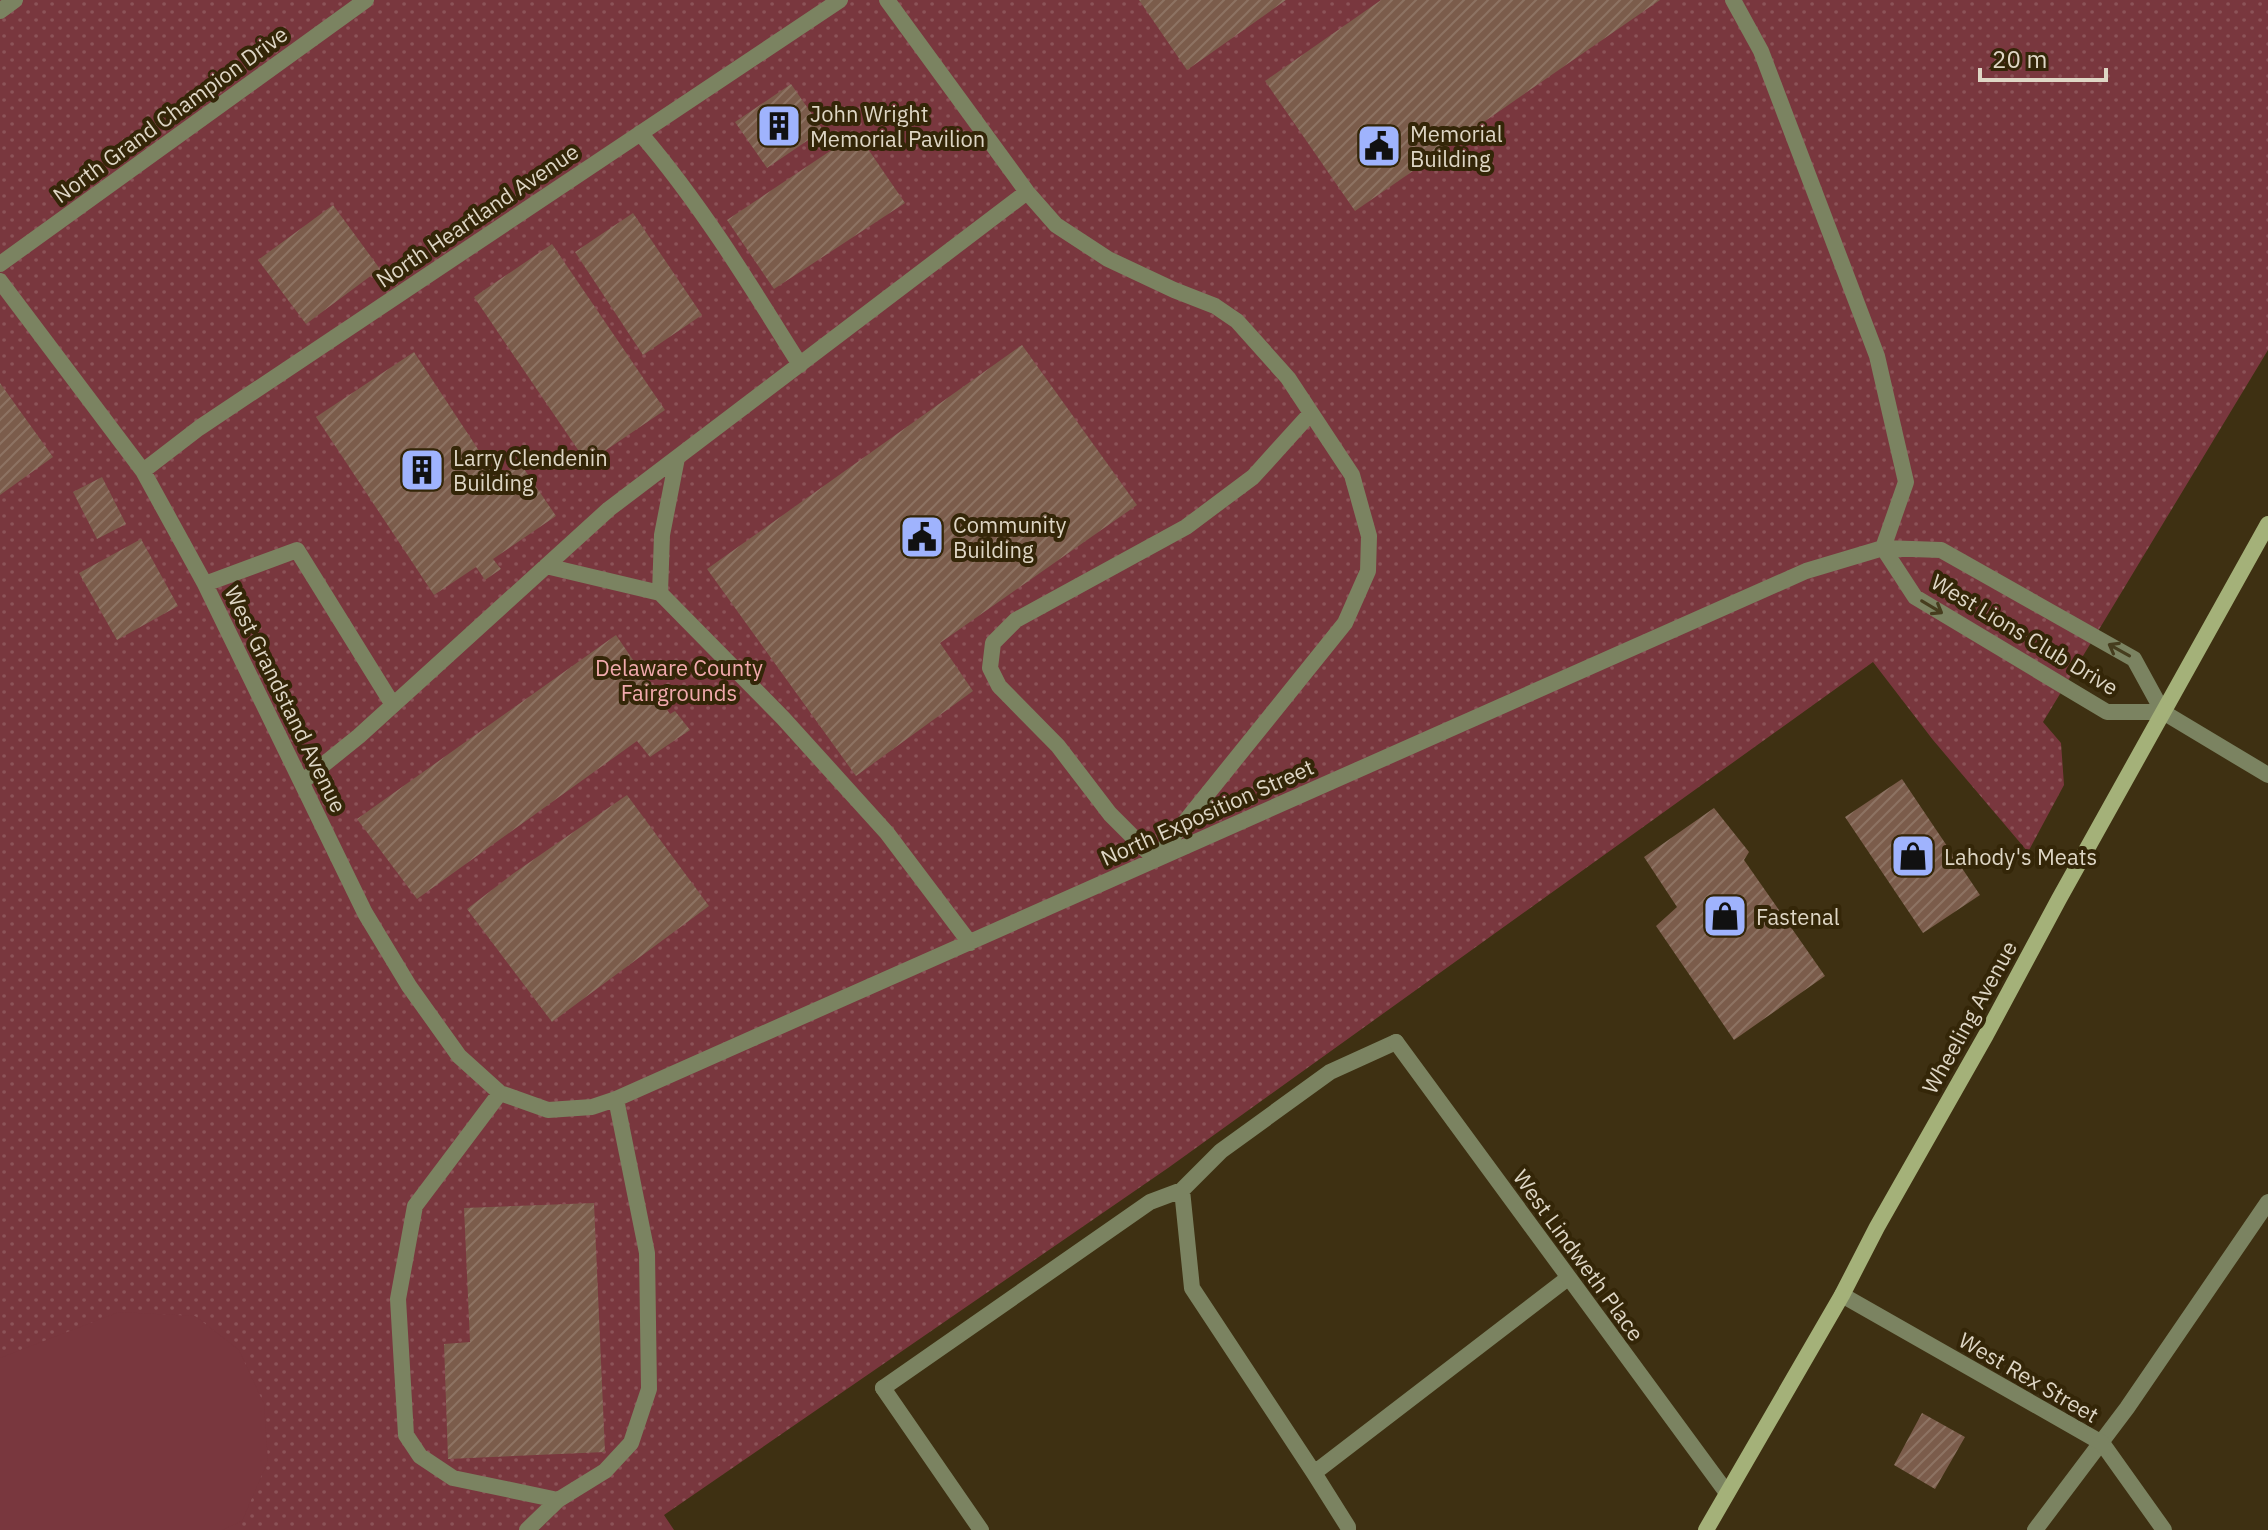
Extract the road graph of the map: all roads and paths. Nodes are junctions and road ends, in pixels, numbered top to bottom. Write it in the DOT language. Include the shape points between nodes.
graph roads {
  1 [pos="15,0"];
  2 [pos="366,0"];
  3 [pos="840,0"];
  4 [pos="887,0"];
  5 [pos="1733,0"];
  6 [pos="0,11"];
  7 [pos="640,133"];
  8 [pos="1027,192"];
  9 [pos="0,264"];
  10 [pos="0,281"];
  11 [pos="800,365"];
  12 [pos="1310,414"];
  13 [pos="677,458"];
  14 [pos="143,471"];
  15 [pos="2268,524"];
  16 [pos="1883,548"];
  17 [pos="546,566"];
  18 [pos="205,584"];
  19 [pos="660,593"];
  20 [pos="393,705"];
  21 [pos="2163,712"];
  22 [pos="2268,775"];
  23 [pos="302,782"];
  24 [pos="1155,859"];
  25 [pos="970,943"];
  26 [pos="500,1093"];
  27 [pos="616,1099"];
  28 [pos="548,1110"];
  29 [pos="1182,1190"];
  30 [pos="2268,1202"];
  31 [pos="1568,1278"];
  32 [pos="1842,1295"];
  33 [pos="2102,1443"];
  34 [pos="1314,1473"];
  35 [pos="1727,1493"];
  36 [pos="558,1500"];
  37 [pos="527,1530"];
  38 [pos="981,1530"];
  39 [pos="1348,1530"];
  40 [pos="1706,1530"];
  41 [pos="2035,1530"];
  42 [pos="2164,1530"];
  1 -- 6 [label="street"];
  2 -- 9 [label="street, North Grand Champion Drive"];
  3 -- 7 [label="street, North Heartland Avenue"];
  4 -- 8 [label="street"];
  5 -- 16 [label="street" via="1761,51 1877,356 1906,482"];
  7 -- 11 [label="street" via="747,279"];
  7 -- 14 [label="street, North Heartland Avenue" via="199,428"];
  8 -- 11 [label="street"];
  8 -- 12 [label="street" via="1056,225 1108,259 1237,321 1288,378"];
  10 -- 14 [label="street, West Grandstand Avenue"];
  11 -- 13 [label="street"];
  12 -- 24 [label="street" via="1352,475 1369,536 1368,571 1345,623"];
  12 -- 24 [label="street" via="1253,477 1186,527 1016,620 993,643 990,668 999,686"];
  13 -- 17 [label="street"];
  13 -- 19 [label="street" via="662,535"];
  14 -- 18 [label="street, West Grandstand Avenue"];
  15 -- 21 [label="main road, Wheeling Avenue"];
  16 -- 21 [label="street, West Lions Club Drive, one-way" via="1915,597 2107,712"];
  21 -- 16 [label="street, West Lions Club Drive, one-way" via="2134,659 1941,550"];
  16 -- 24 [label="street, North Exposition Street" via="1806,571"];
  17 -- 19 [label="street"];
  17 -- 20 [label="street"];
  18 -- 20 [label="street" via="297,550"];
  18 -- 23 [label="street, West Grandstand Avenue"];
  19 -- 25 [label="street" via="887,833"];
  20 -- 23 [label="street"];
  21 -- 22 [label="street"];
  21 -- 32 [label="main road, Wheeling Avenue"];
  23 -- 26 [label="street, West Grandstand Avenue" via="365,913 409,986 459,1056"];
  24 -- 25 [label="street, North Exposition Street"];
  25 -- 27 [label="street, North Exposition Street"];
  26 -- 28 [label="street, West Grandstand Avenue"];
  26 -- 36 [label="street" via="415,1206 398,1299 406,1435 420,1456 453,1478"];
  27 -- 28 [label="street, North Exposition Street" via="592,1107"];
  27 -- 36 [label="street" via="647,1253 649,1389 631,1443 605,1471"];
  29 -- 31 [label="street, West Lindweth Place" via="1221,1151 1330,1072 1396,1042"];
  29 -- 34 [label="street" via="1192,1288"];
  29 -- 38 [label="street" via="1150,1202 883,1388"];
  30 -- 33 [label="street"];
  31 -- 34 [label="street"];
  31 -- 35 [label="street, West Lindweth Place"];
  32 -- 33 [label="street, West Rex Street"];
  32 -- 35 [label="main road, Wheeling Avenue"];
  33 -- 41 [label="street"];
  33 -- 42 [label="street, West Rex Street"];
  34 -- 39 [label="street"];
  35 -- 40 [label="main road, Wheeling Avenue"];
  36 -- 37 [label="street"];
}
